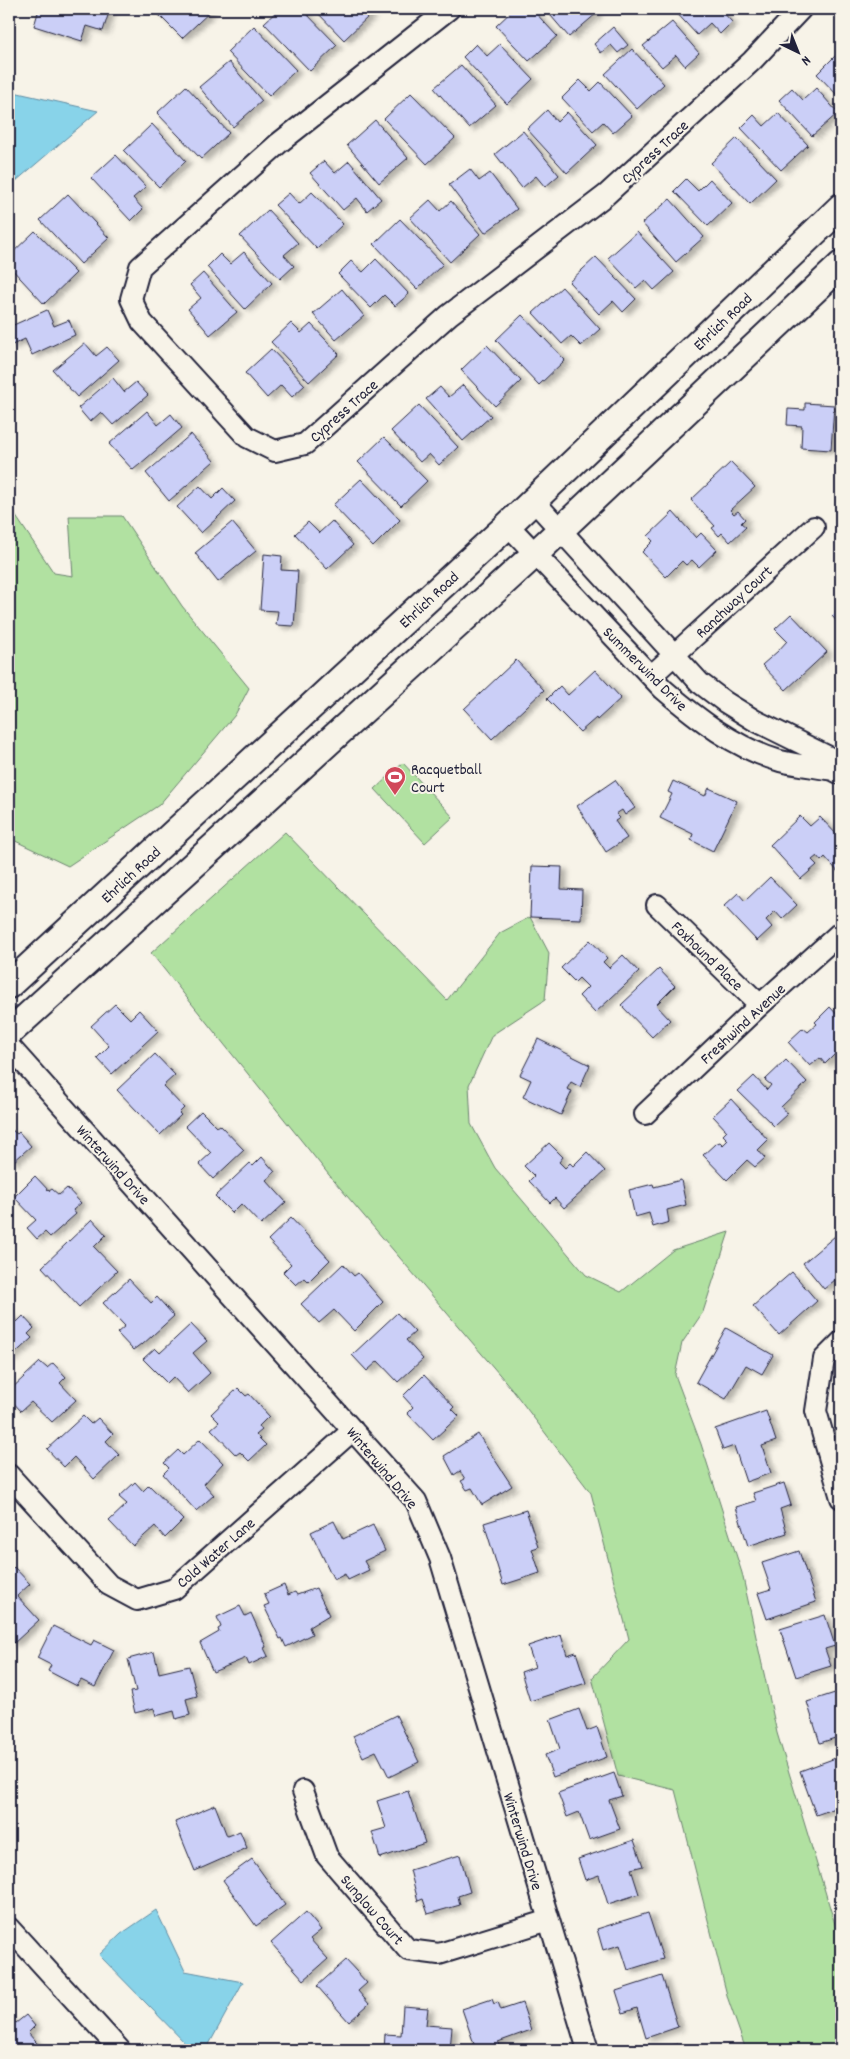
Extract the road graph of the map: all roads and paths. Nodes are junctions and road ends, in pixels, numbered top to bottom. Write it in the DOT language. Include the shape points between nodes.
graph roads {
  1 [pos="449,9"];
  2 [pos="801,9"];
  3 [pos="841,207"];
  4 [pos="841,265"];
  5 [pos="534,501"];
  6 [pos="508,525"];
  7 [pos="814,527"];
  8 [pos="561,530"];
  9 [pos="535,554"];
  10 [pos="675,655"];
  11 [pos="651,676"];
  12 [pos="841,763"];
  13 [pos="841,774"];
  14 [pos="657,905"];
  15 [pos="841,932"];
  16 [pos="9,986"];
  17 [pos="760,1005"];
  18 [pos="9,1033"];
  19 [pos="9,1046"];
  20 [pos="645,1114"];
  21 [pos="841,1342"];
  22 [pos="353,1430"];
  23 [pos="9,1475"];
  24 [pos="841,1498"];
  25 [pos="303,1791"];
  26 [pos="548,1920"];
  27 [pos="9,1928"];
  28 [pos="120,2050"];
  29 [pos="588,2050"];
  1 -- 2 [label="street, Cypress Trace" via="279,143 140,268 131,298 142,322 248,437 275,451 305,444 449,315 606,195 752,61"];
  3 -- 5 [label="main road, Ehrlich Road"];
  4 -- 8 [label="main road"];
  5 -- 6 [label="main road, Ehrlich Road"];
  5 -- 8 [label="street, Summerwind Drive"];
  6 -- 9 [label="street, Summerwind Drive"];
  6 -- 16 [label="main road, Ehrlich Road"];
  7 -- 10 [label="street, Ranchway Court"];
  8 -- 9 [label="main road"];
  8 -- 10 [label="street, Summerwind Drive"];
  9 -- 11 [label="street, Summerwind Drive"];
  9 -- 18 [label="main road"];
  10 -- 11 [label="street, Ranchway Court"];
  10 -- 12 [label="street, Summerwind Drive" via="700,683 725,702 782,735"];
  11 -- 13 [label="street, Summerwind Drive" via="689,711 717,732 747,748 780,761"];
  14 -- 17 [label="street, Foxhound Place"];
  15 -- 17 [label="street, Freshwind Avenue"];
  17 -- 20 [label="street, Freshwind Avenue"];
  19 -- 22 [label="street, Winterwind Drive"];
  21 -- 24 [label="street" via="824,1359 816,1411"];
  22 -- 23 [label="street, Cold Water Lane" via="174,1589 137,1600 108,1585"];
  22 -- 26 [label="street, Winterwind Drive" via="416,1501 436,1550"];
  25 -- 26 [label="street, Sunglow Court" via="327,1856 408,1950 439,1954"];
  26 -- 29 [label="street, Winterwind Drive"];
  27 -- 28 [label="street"];
}
